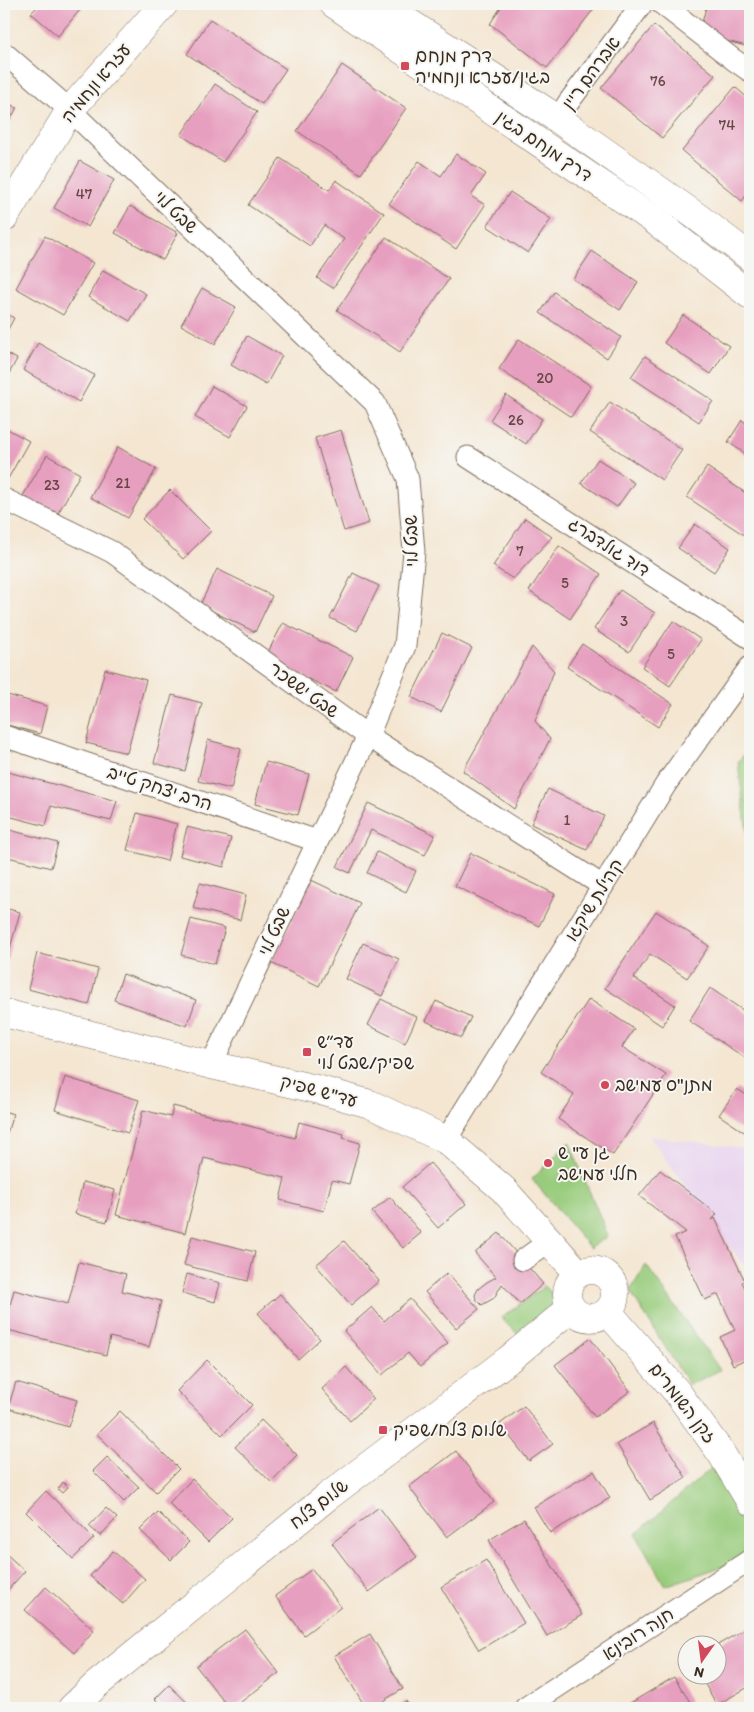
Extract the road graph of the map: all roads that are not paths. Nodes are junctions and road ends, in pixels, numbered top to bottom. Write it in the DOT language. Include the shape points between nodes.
graph roads {
  1 [pos="164,4"];
  2 [pos="334,4"];
  3 [pos="380,4"];
  4 [pos="642,4"];
  5 [pos="662,4"];
  6 [pos="4,53"];
  7 [pos="750,70"];
  8 [pos="70,110"];
  9 [pos="558,119"];
  10 [pos="4,218"];
  11 [pos="750,258"];
  12 [pos="750,295"];
  13 [pos="468,457"];
  14 [pos="4,498"];
  15 [pos="750,638"];
  16 [pos="750,666"];
  17 [pos="4,736"];
  18 [pos="368,736"];
  19 [pos="317,841"];
  20 [pos="603,886"];
  21 [pos="4,1013"];
  22 [pos="211,1065"];
  23 [pos="446,1140"];
  24 [pos="551,1240"];
  25 [pos="523,1260"];
  26 [pos="578,1273"];
  27 [pos="571,1308"];
  28 [pos="608,1312"];
  29 [pos="750,1501"];
  30 [pos="750,1560"];
  31 [pos="72,1708"];
  32 [pos="525,1708"];
  1 -- 8 [label="street, עזרא ונחמיה"];
  2 -- 12 [label="street, דרך מנחם בגין" via="654,220"];
  3 -- 9 [label="street, דרך מנחם בגין"];
  4 -- 9 [label="street, אברהם ריין"];
  5 -- 7 [label="street"];
  6 -- 8 [label="street, שבט לוי"];
  8 -- 10 [label="street, עזרא ונחמיה"];
  8 -- 18 [label="street, שבט לוי" via="375,403 408,478 414,552 405,646"];
  9 -- 11 [label="street, דרך מנחם בגין"];
  13 -- 15 [label="street, דוד גולדברג"];
  14 -- 18 [label="street, שבט יששכר" via="112,552"];
  16 -- 20 [label="street, קהילת שיקגו" via="666,784"];
  17 -- 19 [label="street, הרב יצחק טייב"];
  18 -- 19 [label="street, שבט לוי"];
  18 -- 20 [label="street, שבט יששכר"];
  19 -- 22 [label="street, שבט לוי"];
  20 -- 23 [label="street, קהילת שיקגו"];
  21 -- 22 [label="street, עד\"ש שפיק"];
  22 -- 23 [label="street, עד\"ש שפיק" via="370,1104"];
  23 -- 24 [label="street, עד\"ש שפיק" via="503,1189"];
  24 -- 25 [label="street"];
  24 -- 26 [label="street, עד\"ש שפיק"];
  26 -- 27 [label="street" via="568,1286"];
  26 -- 28 [label="street" via="591,1269 609,1276 616,1295"];
  27 -- 28 [label="street" via="588,1318"];
  27 -- 31 [label="street, שלום צלח" via="320,1503"];
  28 -- 29 [label="street, זקן השומרים" via="677,1392 721,1453"];
  30 -- 32 [label="street, חנה רובינא"];
}
